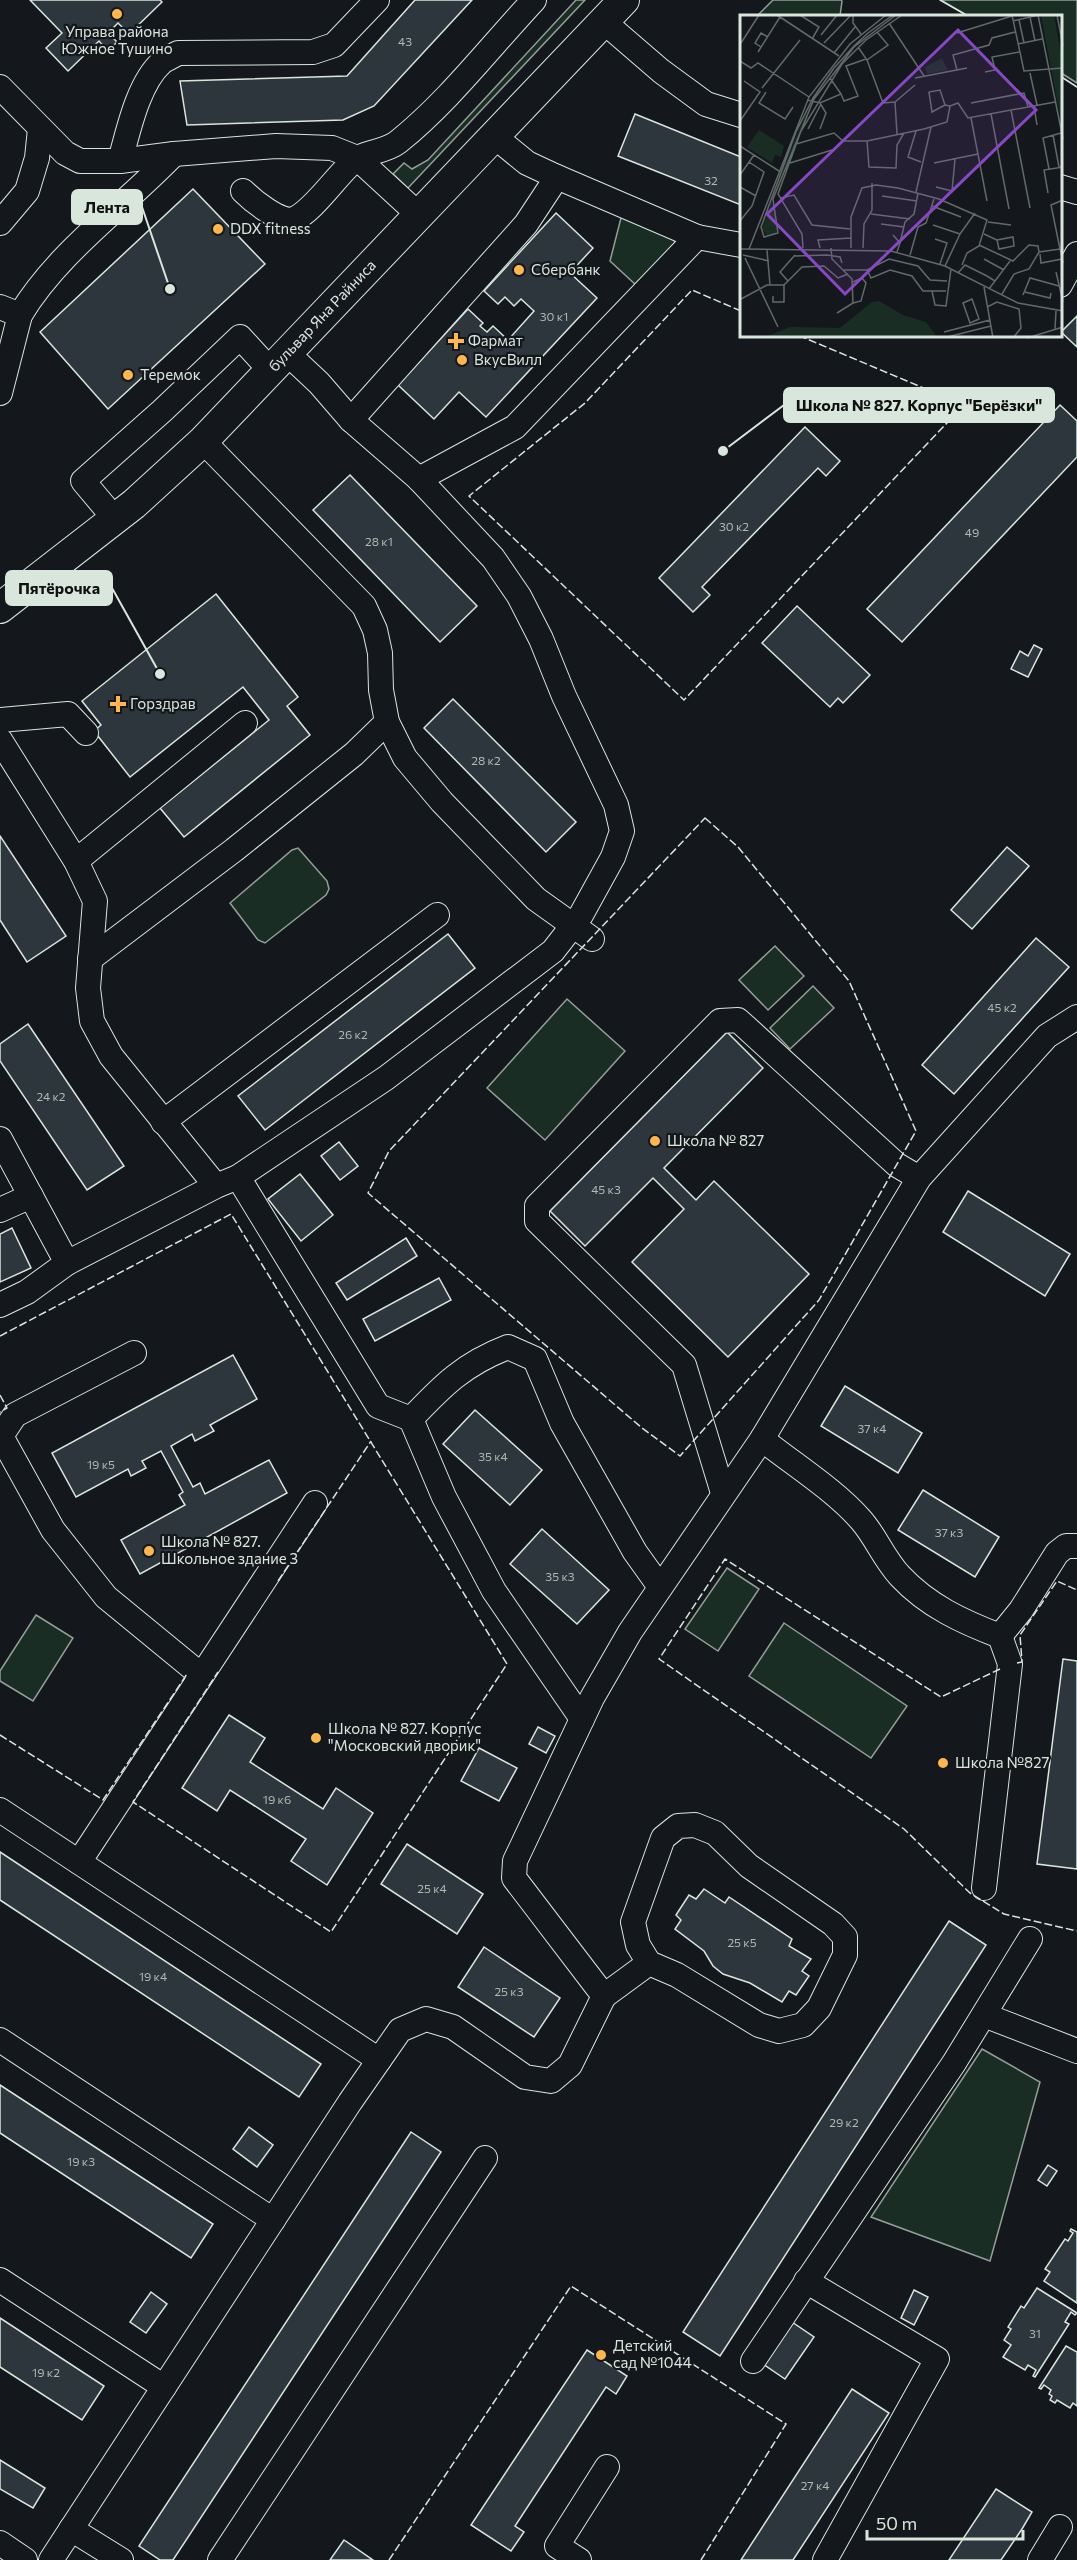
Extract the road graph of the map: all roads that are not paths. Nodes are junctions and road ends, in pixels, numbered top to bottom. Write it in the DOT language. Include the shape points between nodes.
graph roads {
  1 [pos="376,0"];
  2 [pos="534,0"];
  3 [pos="624,0"];
  4 [pos="603,21"];
  5 [pos="0,87"];
  6 [pos="740,115"];
  7 [pos="40,129"];
  8 [pos="494,136"];
  9 [pos="174,154"];
  10 [pos="357,158"];
  11 [pos="120,161"];
  12 [pos="557,177"];
  13 [pos="1062,188"];
  14 [pos="243,191"];
  15 [pos="1077,192"];
  16 [pos="419,215"];
  17 [pos="0,223"];
  18 [pos="697,237"];
  19 [pos="740,245"];
  20 [pos="1077,254"];
  21 [pos="1062,281"];
  22 [pos="10,311"];
  23 [pos="279,362"];
  24 [pos="0,393"];
  25 [pos="351,420"];
  26 [pos="203,441"];
  27 [pos="419,478"];
  28 [pos="115,519"];
  29 [pos="0,608"];
  30 [pos="0,720"];
  31 [pos="387,722"];
  32 [pos="245,723"];
  33 [pos="86,733"];
  34 [pos="0,740"];
  35 [pos="76,861"];
  36 [pos="437,915"];
  37 [pos="582,933"];
  38 [pos="90,959"];
  39 [pos="1077,1017"];
  40 [pos="164,1122"];
  41 [pos="0,1139"];
  42 [pos="238,1177"];
  43 [pos="919,1178"];
  44 [pos="216,1186"];
  45 [pos="31,1196"];
  46 [pos="0,1210"];
  47 [pos="67,1263"];
  48 [pos="0,1305"];
  49 [pos="134,1353"];
  50 [pos="411,1419"];
  51 [pos="762,1439"];
  52 [pos="723,1494"];
  53 [pos="315,1503"];
  54 [pos="1077,1546"];
  55 [pos="660,1587"];
  56 [pos="1000,1636"];
  57 [pos="201,1675"];
  58 [pos="582,1719"];
  59 [pos="0,1810"];
  60 [pos="79,1862"];
  61 [pos="984,1888"];
  62 [pos="1029,1939"];
  63 [pos="648,1963"];
  64 [pos="604,1996"];
  65 [pos="984,2015"];
  66 [pos="0,2040"];
  67 [pos="1077,2051"];
  68 [pos="379,2060"];
  69 [pos="485,2158"];
  70 [pos="273,2220"];
  71 [pos="0,2280"];
  72 [pos="806,2281"];
  73 [pos="753,2361"];
  74 [pos="164,2387"];
  75 [pos="607,2467"];
  76 [pos="1060,2527"];
  77 [pos="71,2529"];
  78 [pos="0,2543"];
  79 [pos="25,2560"];
  80 [pos="51,2560"];
  81 [pos="121,2560"];
  82 [pos="220,2560"];
  83 [pos="579,2560"];
  84 [pos="825,2560"];
  85 [pos="1040,2560"];
  1 -- 11 [label="lane" via="334,45 313,52 178,53 161,63 143,90"];
  2 -- 10 [label="lane" via="397,143"];
  3 -- 4 [label="main road, бульвар Яна Райниса"];
  4 -- 6 [label="lane" via="660,71 706,104"];
  4 -- 8 [label="main road, бульвар Яна Райниса"];
  5 -- 7 [label="lane"];
  7 -- 11 [label="lane" via="64,153 80,161"];
  7 -- 17 [label="lane" via="37,158 27,191"];
  8 -- 12 [label="lane" via="527,163"];
  8 -- 16 [label="main road, бульвар Яна Райниса"];
  9 -- 10 [label="lane" via="276,146 332,148"];
  9 -- 11 [label="lane"];
  9 -- 22 [label="lane"];
  10 -- 14 [label="lane" via="294,219 277,216"];
  10 -- 16 [label="lane"];
  12 -- 18 [label="lane"];
  12 -- 25 [label="lane" via="526,224"];
  13 -- 15 [label="lane"];
  16 -- 23 [label="main road, бульвар Яна Райниса"];
  18 -- 19 [label="lane"];
  18 -- 27 [label="lane" via="515,427"];
  20 -- 21 [label="lane"];
  22 -- 24 [label="lane"];
  23 -- 25 [label="lane" via="319,383"];
  23 -- 26 [label="main road, бульвар Яна Райниса"];
  23 -- 28 [label="lane" via="240,337 83,480"];
  25 -- 27 [label="lane"];
  26 -- 28 [label="main road, бульвар Яна Райниса"];
  26 -- 31 [label="lane" via="364,606 380,653"];
  27 -- 37 [label="lane" via="478,540 519,596 616,805 622,831"];
  28 -- 29 [label="main road, бульвар Яна Райниса"];
  30 -- 33 [label="lane" via="68,714"];
  31 -- 37 [label="lane" via="405,758 442,802 536,899"];
  31 -- 38 [label="lane" via="354,754 234,850"];
  32 -- 35 [label="lane"];
  34 -- 35 [label="lane"];
  35 -- 38 [label="lane" via="95,901"];
  36 -- 40 [label="lane"];
  37 -- 42 [label="lane" via="413,1057"];
  38 -- 40 [label="lane" via="92,1021 111,1056"];
  39 -- 43 [label="lane" via="1047,1036"];
  40 -- 44 [label="lane"];
  41 -- 45 [label="lane"];
  42 -- 44 [label="lane"];
  42 -- 50 [label="lane" via="378,1406"];
  43 -- 51 [label="lane"];
  43 -- 52 [label="lane" via="897,1165 738,1020 720,1021 537,1206 537,1221 684,1365"];
  44 -- 47 [label="lane"];
  45 -- 46 [label="lane"];
  45 -- 47 [label="lane"];
  47 -- 48 [label="lane" via="27,1292"];
  49 -- 57 [label="lane" via="15,1416 1,1436 53,1530 106,1597"];
  50 -- 55 [label="lane" via="445,1383 480,1358 508,1347 535,1359 562,1423"];
  50 -- 58 [label="lane" via="444,1497 494,1591"];
  51 -- 52 [label="lane"];
  51 -- 56 [label="lane" via="861,1520 899,1576 933,1605 961,1622"];
  52 -- 55 [label="lane"];
  53 -- 57 [label="lane"];
  54 -- 56 [label="lane" via="1066,1546 1057,1553"];
  55 -- 58 [label="lane"];
  56 -- 61 [label="lane" via="1010,1664"];
  57 -- 60 [label="lane"];
  58 -- 64 [label="lane" via="515,1861 514,1878"];
  59 -- 60 [label="lane"];
  60 -- 68 [label="lane"];
  62 -- 65 [label="lane"];
  63 -- 63 [label="lane" via="677,1975 759,2025 779,2031 803,2025 819,2008 845,1955 845,1937 833,1924 749,1866 715,1833 695,1825 678,1826 663,1839 633,1922 638,1946"];
  63 -- 64 [label="lane"];
  64 -- 68 [label="lane" via="570,2065 551,2081 525,2077 453,2027 426,2019 400,2030"];
  65 -- 67 [label="lane"];
  65 -- 72 [label="lane"];
  66 -- 70 [label="lane"];
  68 -- 70 [label="lane"];
  69 -- 82 [label="lane"];
  70 -- 74 [label="lane"];
  71 -- 74 [label="lane"];
  72 -- 73 [label="lane"];
  72 -- 84 [label="lane" via="937,2359"];
  74 -- 77 [label="lane"];
  75 -- 83 [label="lane" via="557,2546"];
  76 -- 85 [label="lane"];
  77 -- 80 [label="lane"];
  77 -- 81 [label="lane"];
  78 -- 79 [label="lane"];
}
